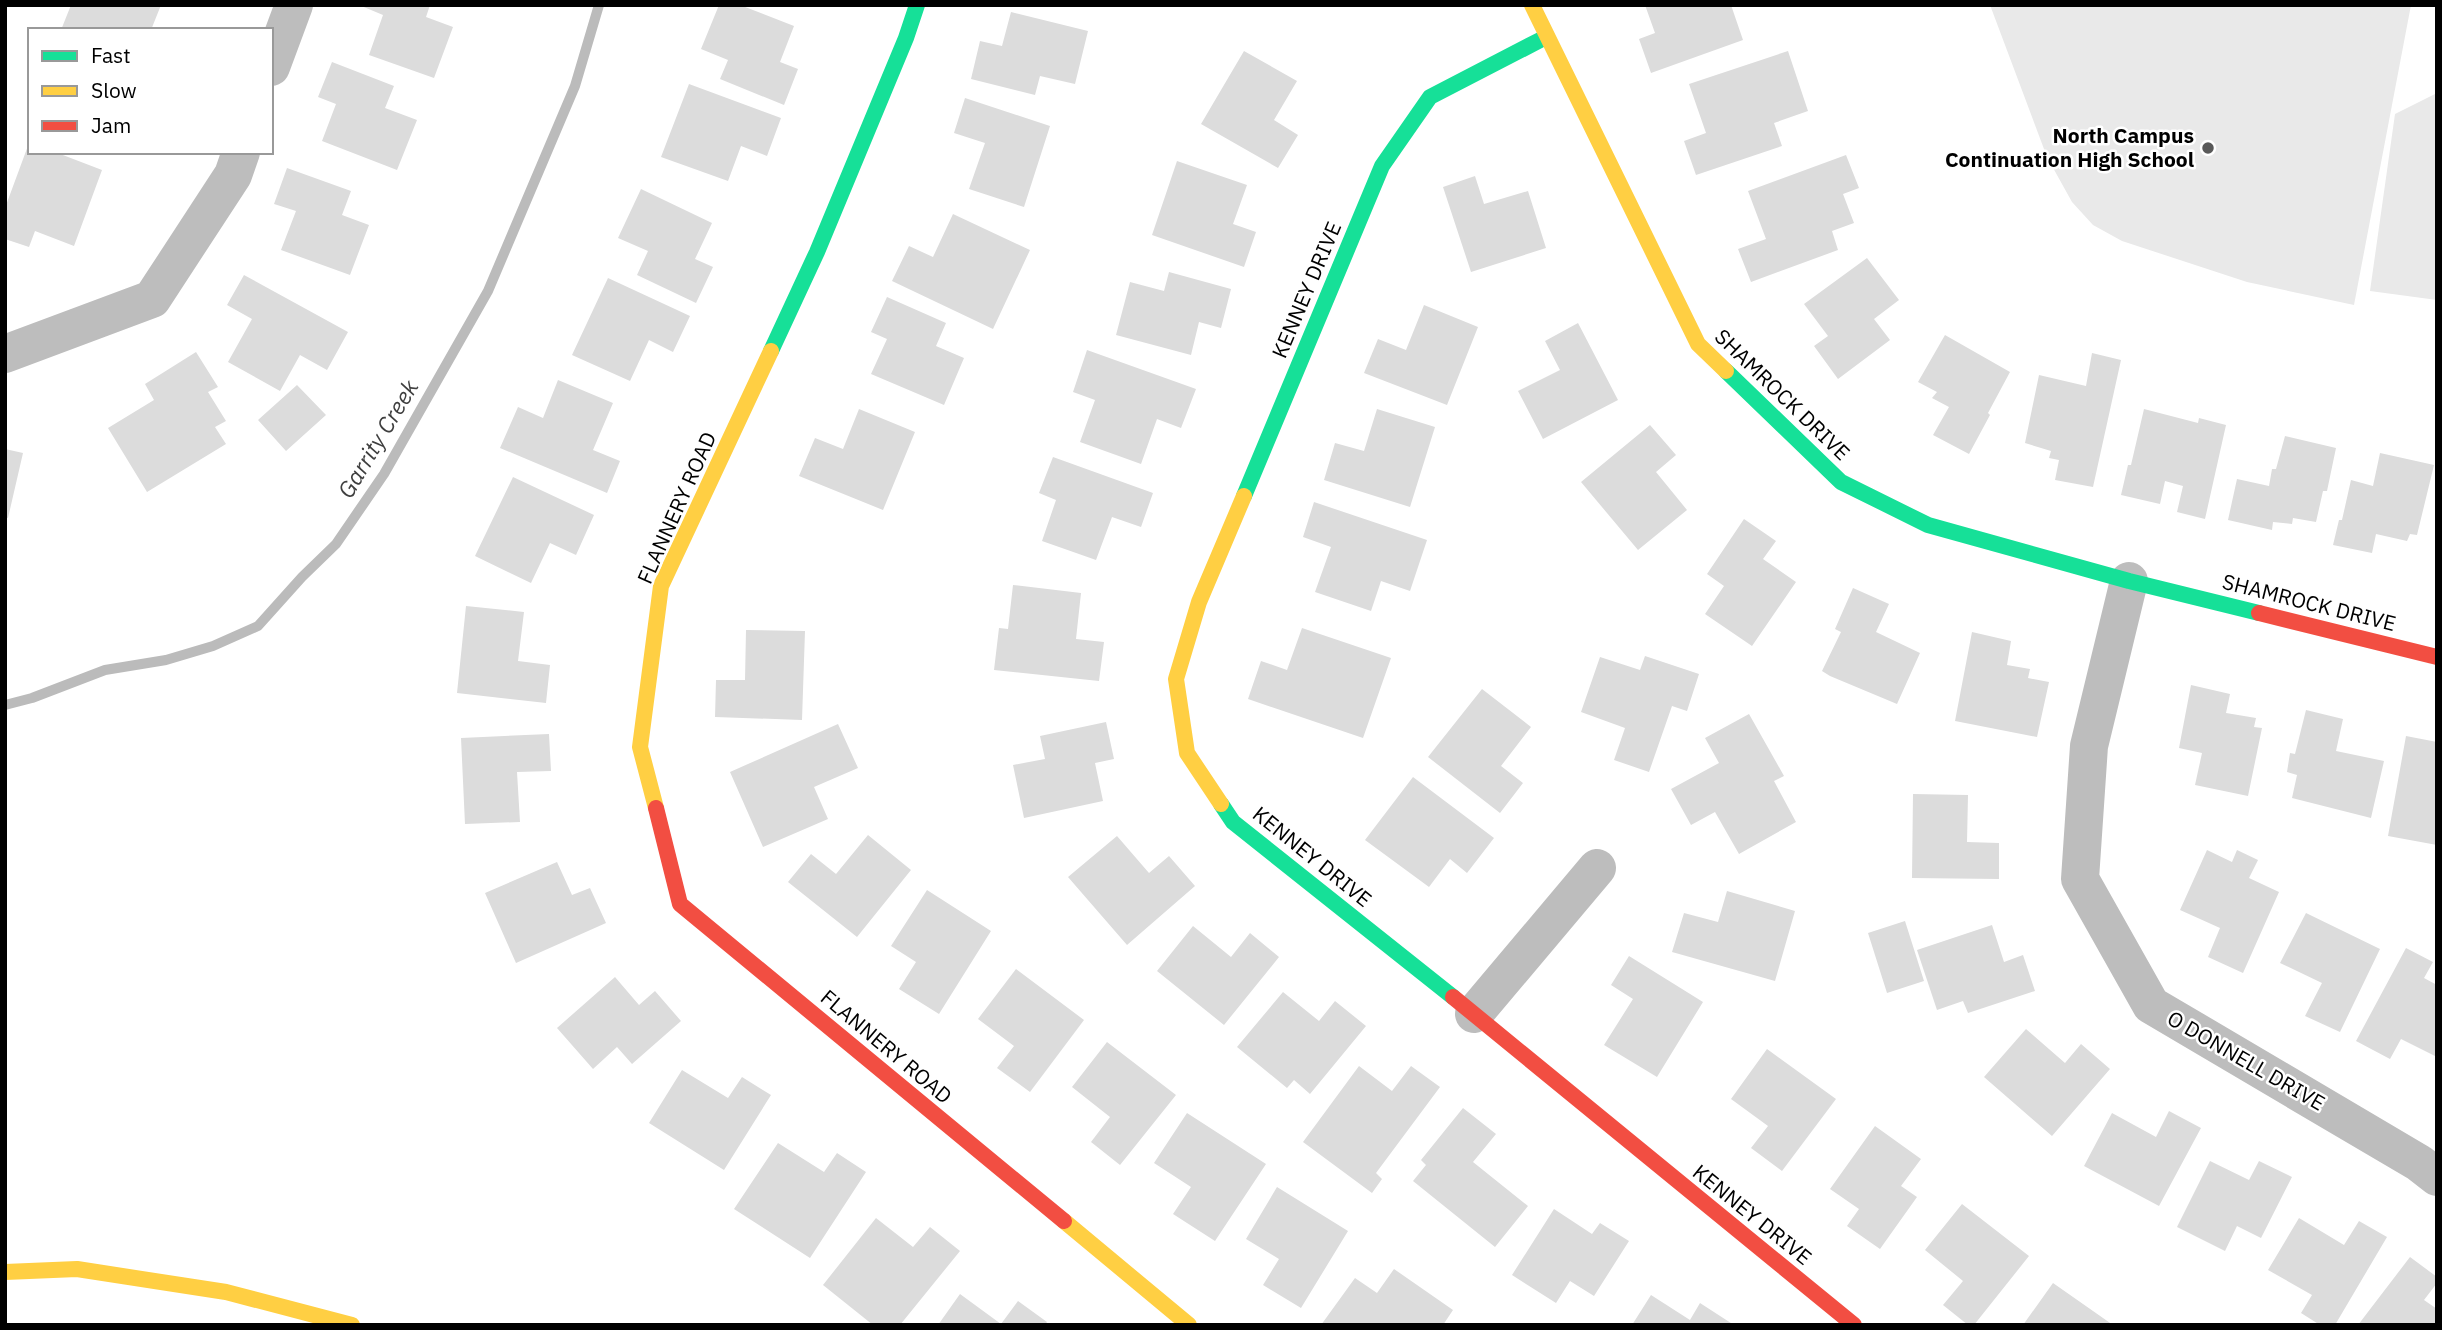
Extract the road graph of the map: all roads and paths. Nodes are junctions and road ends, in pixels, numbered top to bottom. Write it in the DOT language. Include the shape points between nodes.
graph roads {
  1 [pos="294,5"];
  2 [pos="917,5"];
  3 [pos="1532,5"];
  4 [pos="1546,37"];
  5 [pos="273,62"];
  6 [pos="240,154"];
  7 [pos="5,354"];
  8 [pos="2129,581"];
  9 [pos="2437,657"];
  10 [pos="1597,868"];
  11 [pos="1474,1014"];
  12 [pos="2437,1177"];
  13 [pos="5,1272"];
  14 [pos="352,1325"];
  15 [pos="1189,1325"];
  16 [pos="1854,1325"];
  1 -- 5 [label="street"];
  2 -- 15 [label="main road, FLANNERY ROAD" via="817,252 661,586 640,747 680,904"];
  3 -- 4 [label="main road, SHAMROCK DRIVE"];
  4 -- 8 [label="main road, SHAMROCK DRIVE" via="1698,344 1841,482 1928,525"];
  4 -- 11 [label="main road, KENNEY DRIVE" via="1430,97 1382,166 1199,602 1176,679 1186,753 1233,822"];
  6 -- 7 [label="street" via="233,174 152,299"];
  8 -- 9 [label="main road, SHAMROCK DRIVE"];
  8 -- 12 [label="street, O DONNELL DRIVE" via="2089,746 2080,879 2151,1005"];
  10 -- 11 [label="street"];
  11 -- 16 [label="main road, KENNEY DRIVE"];
  13 -- 14 [label="main road" via="77,1269 226,1292"];
}
